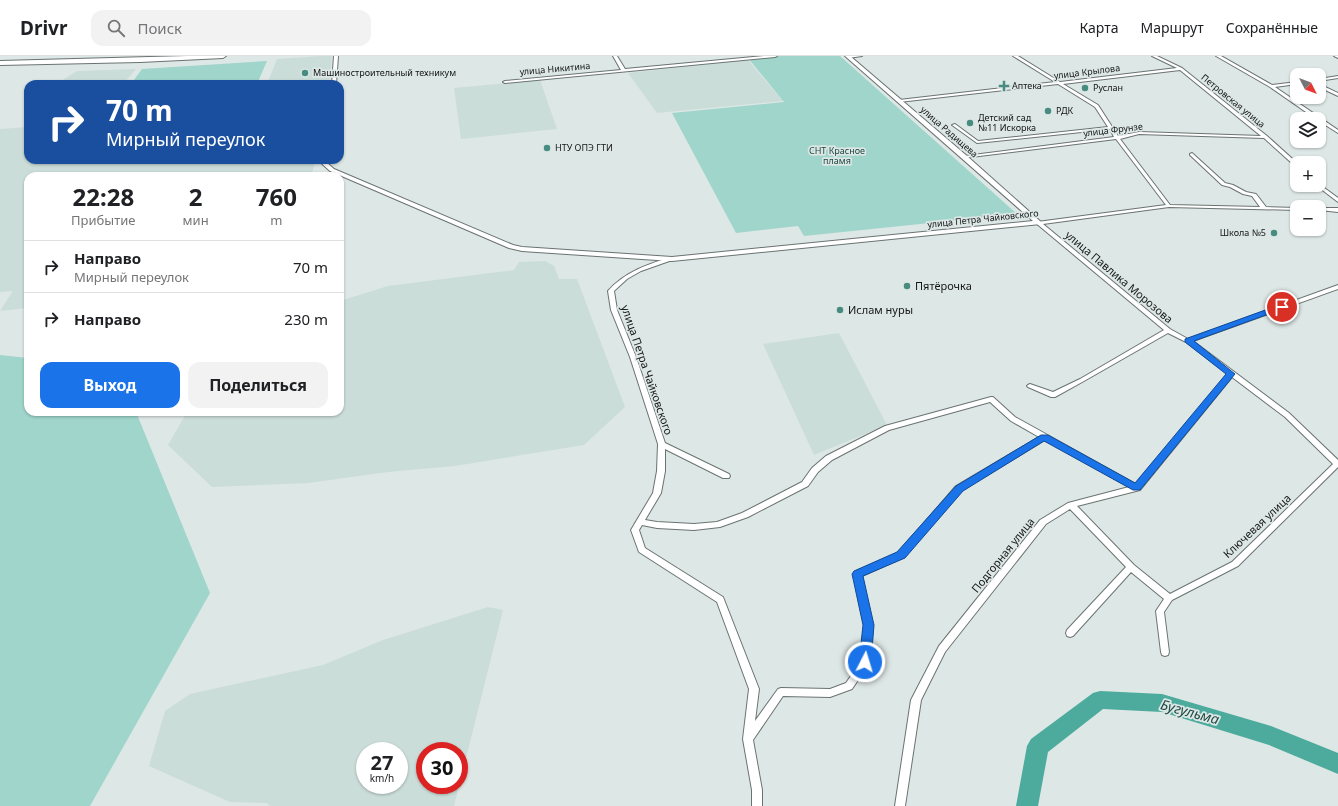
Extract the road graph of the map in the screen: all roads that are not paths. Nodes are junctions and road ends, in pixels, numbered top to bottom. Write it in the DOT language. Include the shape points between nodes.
graph roads {
  1 [pos="223,56"];
  2 [pos="336,56"];
  3 [pos="615,56"];
  4 [pos="734,56"];
  5 [pos="774,56"];
  6 [pos="860,56"];
  7 [pos="1015,56"];
  8 [pos="1154,56"];
  9 [pos="1218,56"];
  10 [pos="847,57"];
  11 [pos="142,58"];
  12 [pos="738,60"];
  13 [pos="0,63"];
  14 [pos="1181,69"];
  15 [pos="624,71"];
  16 [pos="1338,77"];
  17 [pos="1326,79"];
  18 [pos="334,80"];
  19 [pos="505,82"];
  20 [pos="1059,83"];
  21 [pos="1290,84"];
  22 [pos="1271,86"];
  23 [pos="1326,89"];
  24 [pos="1338,95"];
  25 [pos="899,101"];
  26 [pos="954,125"];
  27 [pos="1111,128"];
  28 [pos="1338,132"];
  29 [pos="1264,137"];
  30 [pos="1117,138"];
  31 [pos="1192,154"];
  32 [pos="965,157"];
  33 [pos="1290,159"];
  34 [pos="325,164"];
  35 [pos="337,172"];
  36 [pos="344,175"];
  37 [pos="1326,191"];
  38 [pos="1338,201"];
  39 [pos="1169,206"];
  40 [pos="1264,208"];
  41 [pos="1290,209"];
  42 [pos="1326,209"];
  43 [pos="1338,210"];
  44 [pos="1039,223"];
  45 [pos="672,259"];
  46 [pos="1338,287"];
  47 [pos="1168,330"];
  48 [pos="1188,341"];
  49 [pos="1231,374"];
  50 [pos="1030,386"];
  51 [pos="1044,437"];
  52 [pos="662,444"];
  53 [pos="1338,463"];
  54 [pos="726,476"];
  55 [pos="1137,488"];
  56 [pos="1071,505"];
  57 [pos="641,522"];
  58 [pos="1131,567"];
  59 [pos="1169,598"];
  60 [pos="1070,633"];
  61 [pos="1165,652"];
  62 [pos="748,739"];
  63 [pos="757,806"];
  64 [pos="900,806"];
  1 -- 11 [label="main road"];
  2 -- 18 [label="street"];
  3 -- 15 [label="street"];
  4 -- 12 [label="street"];
  5 -- 12 [label="street, улица Никитина"];
  6 -- 10 [label="street"];
  7 -- 20 [label="street"];
  8 -- 14 [label="street, Петровская улица"];
  9 -- 22 [label="street"];
  10 -- 25 [label="street, улица Радищева"];
  11 -- 13 [label="main road"];
  12 -- 15 [label="street, улица Никитина"];
  14 -- 20 [label="street, улица Крылова"];
  14 -- 29 [label="street, Петровская улица"];
  15 -- 19 [label="street, улица Никитина"];
  16 -- 17 [label="street"];
  20 -- 25 [label="street, улица Крылова"];
  20 -- 27 [label="street" via="1097,106"];
  21 -- 22 [label="street"];
  22 -- 28 [label="street"];
  23 -- 24 [label="street"];
  25 -- 32 [label="street, улица Радищева"];
  26 -- 27 [label="street" via="977,142"];
  27 -- 30 [label="street"];
  29 -- 30 [label="street, улица Фрунзе" via="1139,133"];
  29 -- 33 [label="street, Петровская улица"];
  30 -- 32 [label="street, улица Фрунзе"];
  30 -- 39 [label="street"];
  31 -- 40 [label="street" via="1224,184 1229,184 1244,194 1254,195"];
  32 -- 44 [label="street, улица Радищева"];
  34 -- 35 [label="street, улица Петра Чайковского"];
  36 -- 45 [label="street, улица Петра Чайковского" via="511,247"];
  37 -- 38 [label="street"];
  39 -- 40 [label="street, улица Петра Чайковского"];
  39 -- 44 [label="street, улица Петра Чайковского"];
  40 -- 41 [label="street, улица Петра Чайковского"];
  42 -- 43 [label="street"];
  44 -- 45 [label="street, улица Петра Чайковского"];
  44 -- 47 [label="street, улица Павлика Морозова"];
  45 -- 52 [label="street, улица Петра Чайковского" via="639,268 623,278 611,291 614,310"];
  46 -- 48 [label="street"];
  47 -- 48 [label="street, улица Павлика Морозова"];
  47 -- 50 [label="street" via="1053,395"];
  48 -- 49 [label="street, улица Павлика Морозова"];
  49 -- 53 [label="street, улица Павлика Морозова" via="1287,415"];
  49 -- 55 [label="street"];
  51 -- 55 [label="street"];
  51 -- 57 [label="street" via="1013,419 991,399 887,428 829,458 815,470 805,484 717,525 694,527"];
  51 -- 62 [label="street" via="959,488 901,555 858,574 868,625 865,662 849,686 830,693 781,692"];
  52 -- 54 [label="street"];
  52 -- 57 [label="street, улица Петра Чайковского" via="657,493"];
  53 -- 59 [label="street, Ключевая улица" via="1235,564"];
  55 -- 56 [label="street, Подгорная улица"];
  56 -- 58 [label="street"];
  56 -- 64 [label="street, Подгорная улица" via="1043,522 942,649 916,700"];
  57 -- 62 [label="street" via="635,530 642,550 720,600 754,689"];
  58 -- 59 [label="street"];
  58 -- 60 [label="street"];
  59 -- 61 [label="street" via="1160,611"];
  62 -- 63 [label="street" via="757,790"];
}
